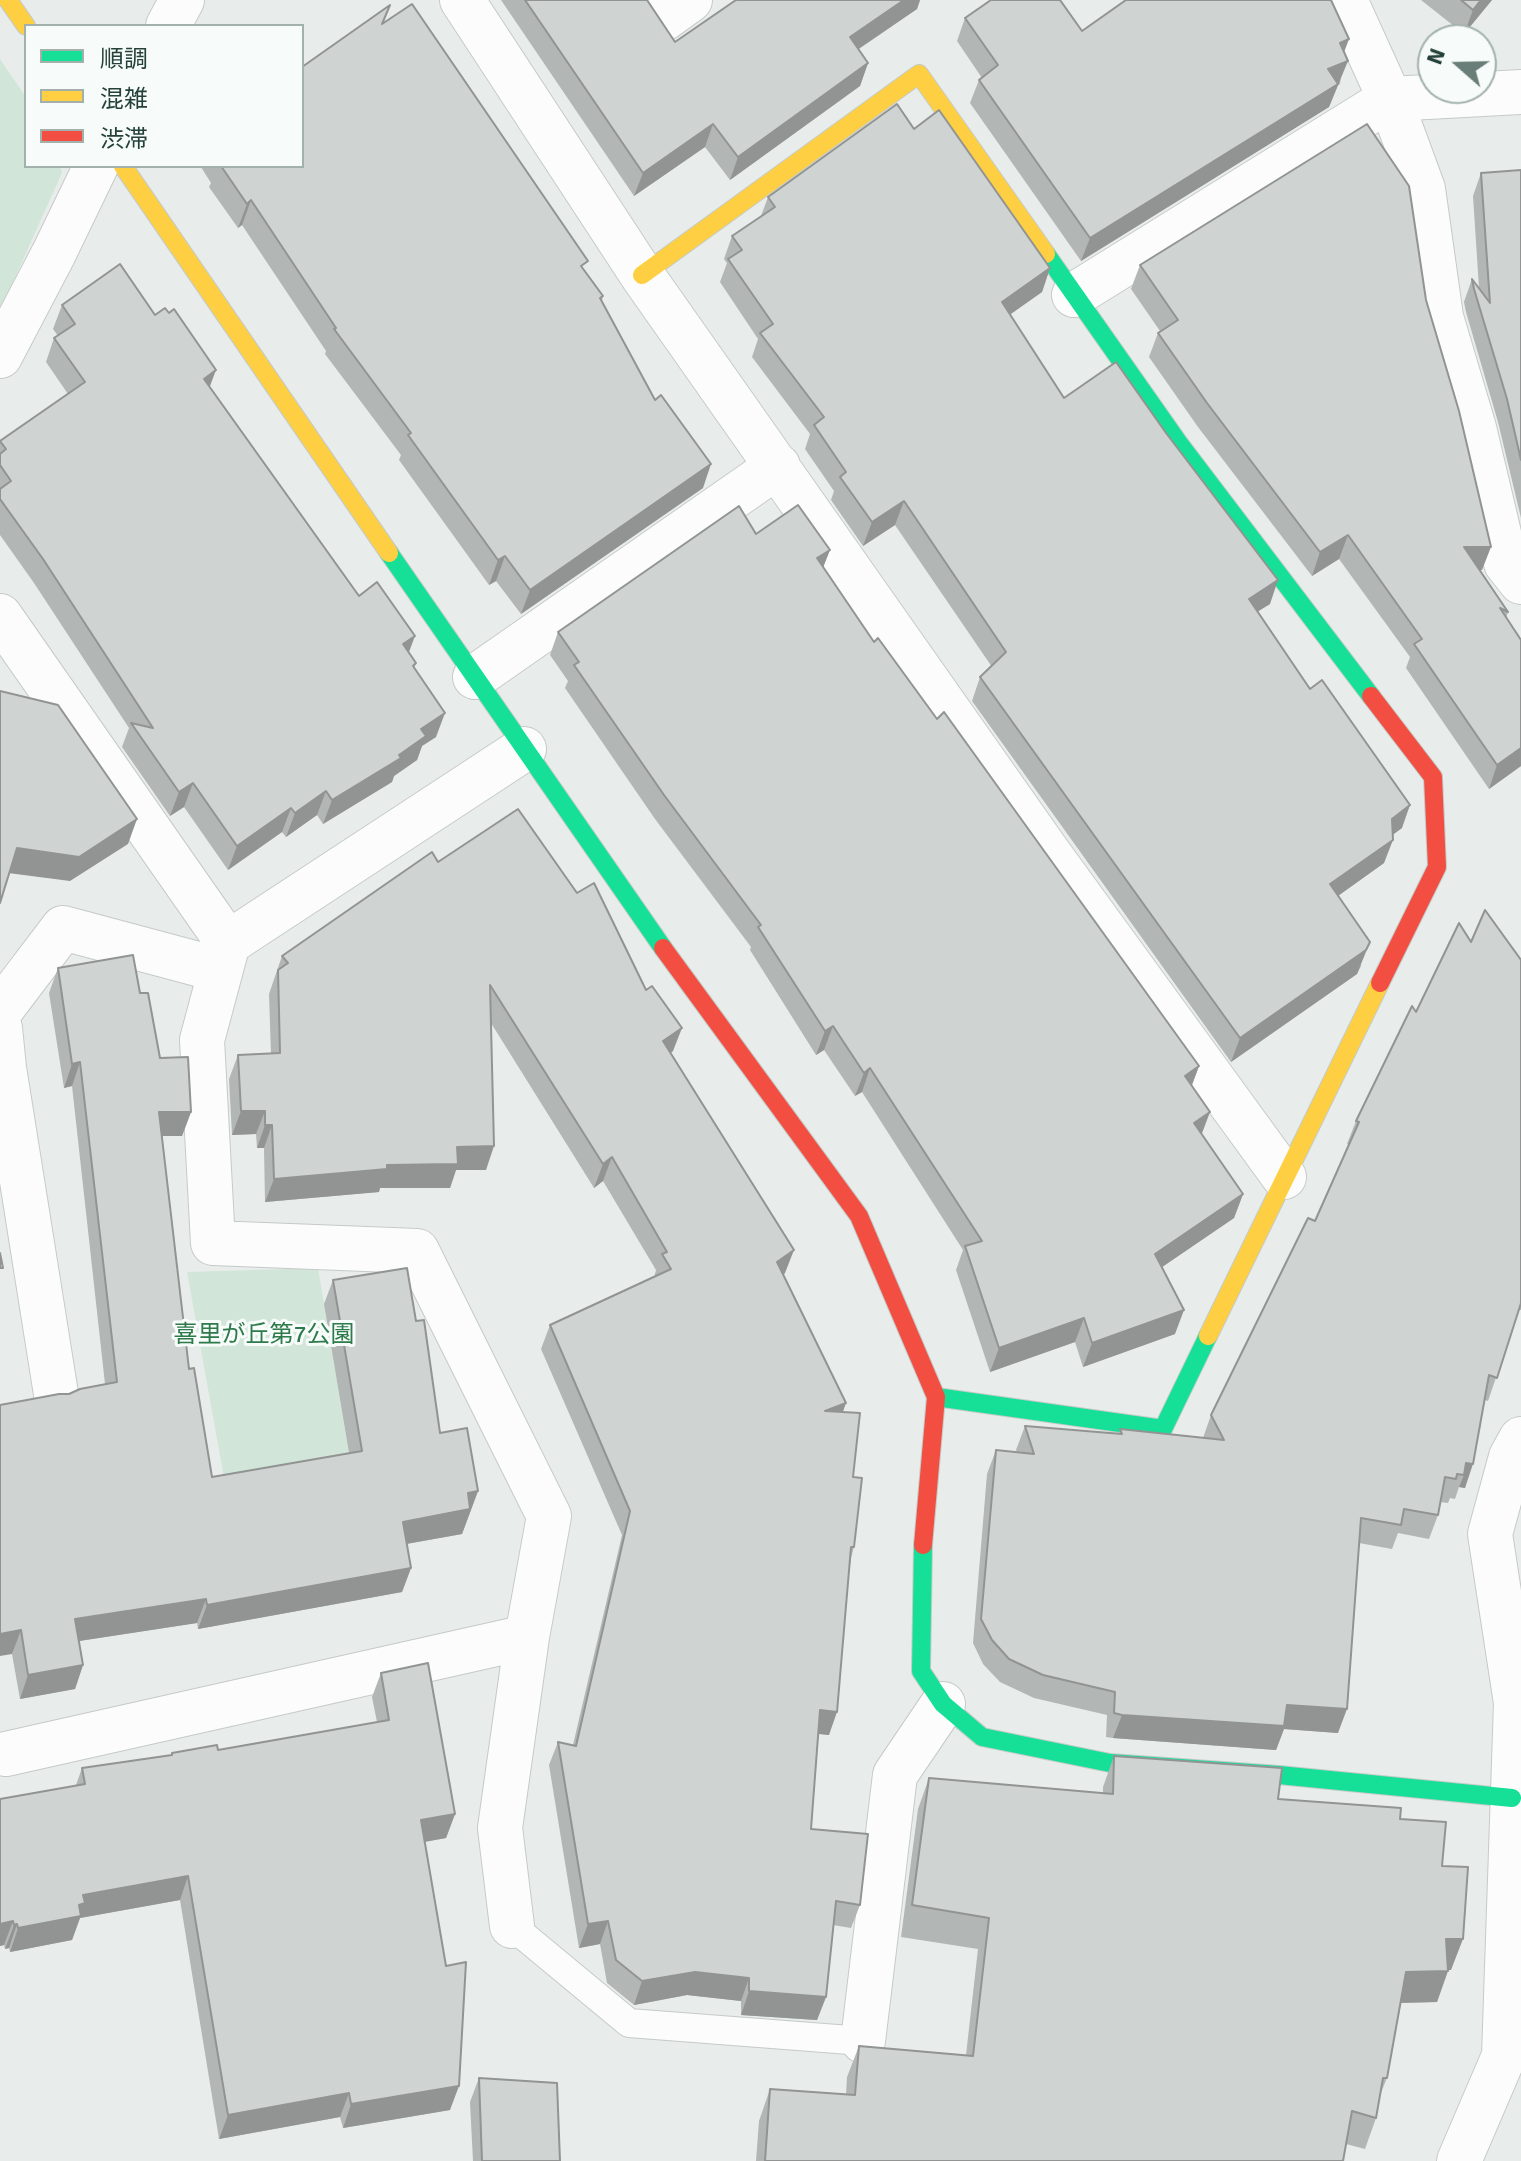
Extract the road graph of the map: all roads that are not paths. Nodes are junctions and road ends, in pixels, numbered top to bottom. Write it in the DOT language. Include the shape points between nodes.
graph roads {
  1 [pos="8,0"];
  2 [pos="182,0"];
  3 [pos="462,0"];
  4 [pos="654,0"];
  5 [pos="690,0"];
  6 [pos="1345,0"];
  7 [pos="25,24"];
  8 [pos="169,24"];
  9 [pos="1521,92"];
  10 [pos="1390,99"];
  11 [pos="95,168"];
  12 [pos="124,168"];
  13 [pos="642,275"];
  14 [pos="1074,295"];
  15 [pos="0,356"];
  16 [pos="778,466"];
  17 [pos="1521,582"];
  18 [pos="0,616"];
  19 [pos="475,677"];
  20 [pos="524,749"];
  21 [pos="224,956"];
  22 [pos="0,1011"];
  23 [pos="0,1028"];
  24 [pos="1284,1177"];
  25 [pos="56,1394"];
  26 [pos="936,1397"];
  27 [pos="1521,1439"];
  28 [pos="527,1637"];
  29 [pos="943,1704"];
  30 [pos="6,1754"];
  31 [pos="1512,1798"];
  32 [pos="512,1926"];
  33 [pos="863,2041"];
  34 [pos="1459,2161"];
  1 -- 7 [label="street"];
  2 -- 8 [label="street"];
  3 -- 13 [label="street"];
  4 -- 5 [label="street" via="665,18"];
  6 -- 10 [label="street"];
  9 -- 10 [label="street"];
  10 -- 14 [label="street"];
  10 -- 17 [label="street" via="1423,189 1441,317 1506,563"];
  11 -- 15 [label="street"];
  12 -- 19 [label="street"];
  13 -- 14 [label="street" via="919,74"];
  13 -- 16 [label="street"];
  14 -- 24 [label="street" via="1178,442 1433,777 1437,867"];
  16 -- 19 [label="street"];
  16 -- 24 [label="street" via="1047,851"];
  18 -- 21 [label="street"];
  19 -- 20 [label="street"];
  20 -- 21 [label="street"];
  20 -- 26 [label="street" via="859,1216"];
  21 -- 22 [label="street" via="63,928"];
  21 -- 28 [label="street" via="202,1040 213,1243 417,1251 549,1516"];
  23 -- 25 [label="street"];
  24 -- 26 [label="street" via="1163,1429"];
  26 -- 29 [label="street" via="921,1569 921,1671"];
  27 -- 31 [label="street" via="1490,1534 1516,1703"];
  28 -- 30 [label="street"];
  28 -- 32 [label="street" via="500,1828"];
  29 -- 31 [label="street" via="982,1737 1110,1763"];
  29 -- 33 [label="street" via="895,1775"];
  31 -- 34 [label="street" via="1504,2056"];
  32 -- 33 [label="lane" via="629,2023"];
}
